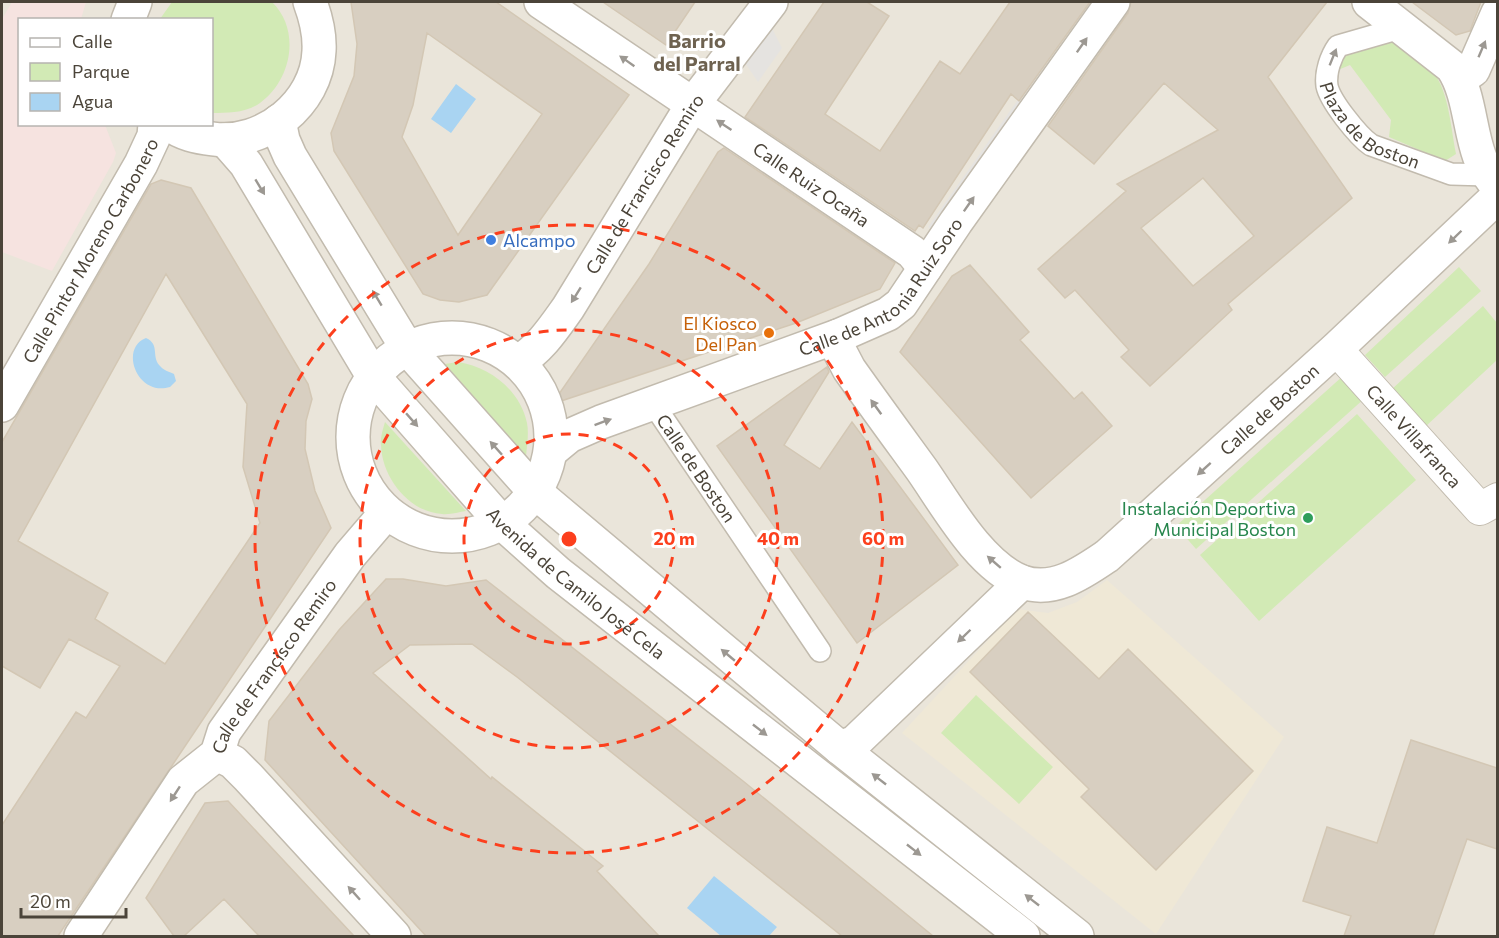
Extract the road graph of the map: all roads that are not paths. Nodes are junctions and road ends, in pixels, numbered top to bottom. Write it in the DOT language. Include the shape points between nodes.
graph roads {
  1 [pos="135,2"];
  2 [pos="310,2"];
  3 [pos="541,2"];
  4 [pos="771,2"];
  5 [pos="1113,2"];
  6 [pos="1369,2"];
  7 [pos="1497,13"];
  8 [pos="129,18"];
  9 [pos="1404,27"];
  10 [pos="1460,79"];
  11 [pos="693,104"];
  12 [pos="279,121"];
  13 [pos="155,126"];
  14 [pos="173,126"];
  15 [pos="225,140"];
  16 [pos="1494,186"];
  17 [pos="925,268"];
  18 [pos="838,336"];
  19 [pos="407,348"];
  20 [pos="1336,349"];
  21 [pos="518,362"];
  22 [pos="373,376"];
  23 [pos="2,405"];
  24 [pos="654,405"];
  25 [pos="552,450"];
  26 [pos="535,492"];
  27 [pos="1497,499"];
  28 [pos="386,513"];
  29 [pos="502,523"];
  30 [pos="1022,582"];
  31 [pos="820,651"];
  32 [pos="840,748"];
  33 [pos="217,754"];
  34 [pos="1065,931"];
  35 [pos="81,936"];
  36 [pos="394,936"];
  37 [pos="1023,936"];
  1 -- 8 [label="street"];
  2 -- 12 [label="street" via="318,23 319,53 311,82 296,107"];
  11 -- 3 [label="street, Calle Ruiz Ocaña, one-way"];
  4 -- 11 [label="street, Calle de Francisco Remiro"];
  17 -- 5 [label="street, Calle de Antonia Ruiz Soro, one-way"];
  6 -- 9 [label="street"];
  10 -- 7 [label="street, one-way" via="1473,70"];
  9 -- 10 [label="street" via="1442,56"];
  16 -- 9 [label="lane, Plaza de Boston, one-way" via="1371,145 1361,138 1331,96 1328,72 1338,46"];
  10 -- 16 [label="street"];
  17 -- 11 [label="street, Calle Ruiz Ocaña, one-way" via="912,252"];
  11 -- 21 [label="street, Calle de Francisco Remiro, one-way" via="568,308 547,338"];
  12 -- 15 [label="street" via="250,137"];
  19 -- 12 [label="street, one-way" via="290,156"];
  13 -- 23 [label="street, Calle Pintor Moreno Carbonero" via="141,165"];
  14 -- 15 [label="street" via="194,136"];
  15 -- 22 [label="street, Avenida de Camilo José Cela, one-way" via="246,164"];
  16 -- 20 [label="street, Calle de Boston, one-way"];
  17 -- 18 [label="street, Calle de Antonia Ruiz Soro" via="901,304 888,314"];
  18 -- 24 [label="street, Calle de Antonia Ruiz Soro"];
  30 -- 18 [label="street, one-way" via="978,549 968,536 849,369 837,346"];
  19 -- 21 [label="street" via="439,338 472,339 503,351"];
  19 -- 22 [label="street"];
  26 -- 19 [label="street, one-way"];
  20 -- 27 [label="street, Calle Villafranca" via="1480,508"];
  20 -- 30 [label="street, Calle de Boston, one-way" via="1107,556 1079,575 1056,584"];
  21 -- 25 [label="street" via="545,400"];
  22 -- 28 [label="street" via="358,407 353,440 369,494"];
  22 -- 29 [label="street, Avenida de Camilo José Cela, one-way"];
  25 -- 24 [label="street, Calle de Antonia Ruiz Soro, one-way" via="569,436 600,422"];
  24 -- 31 [label="lane, Calle de Boston"];
  25 -- 26 [label="street"];
  26 -- 29 [label="street"];
  32 -- 26 [label="street, one-way"];
  28 -- 29 [label="street" via="436,535 470,534"];
  28 -- 33 [label="street, Calle de Francisco Remiro" via="350,555 224,732"];
  29 -- 37 [label="street, Avenida de Camilo José Cela, one-way" via="558,573"];
  30 -- 32 [label="street, one-way" via="855,742"];
  34 -- 32 [label="street, one-way"];
  33 -- 35 [label="street, Calle de Francisco Remiro, one-way" via="183,781"];
  36 -- 33 [label="street, one-way" via="248,777 233,762"];
}
